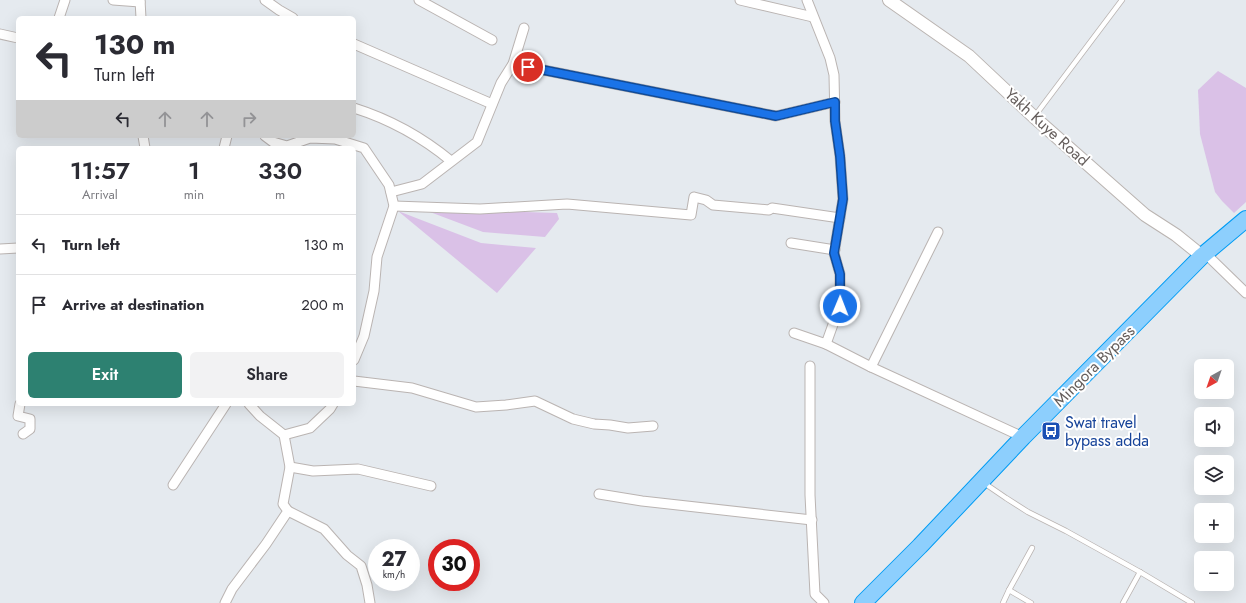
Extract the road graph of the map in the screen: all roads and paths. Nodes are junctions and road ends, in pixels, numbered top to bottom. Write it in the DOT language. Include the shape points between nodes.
graph roads {
  1 [pos="65,0"];
  2 [pos="113,0"];
  3 [pos="265,0"];
  4 [pos="419,0"];
  5 [pos="740,0"];
  6 [pos="807,0"];
  7 [pos="889,0"];
  8 [pos="1122,0"];
  9 [pos="140,1"];
  10 [pos="59,16"];
  11 [pos="141,16"];
  12 [pos="290,16"];
  13 [pos="813,16"];
  14 [pos="524,28"];
  15 [pos="0,34"];
  16 [pos="16,38"];
  17 [pos="492,40"];
  18 [pos="356,45"];
  19 [pos="513,64"];
  20 [pos="835,102"];
  21 [pos="492,104"];
  22 [pos="356,109"];
  23 [pos="1034,117"];
  24 [pos="268,138"];
  25 [pos="310,138"];
  26 [pos="287,146"];
  27 [pos="287,146"];
  28 [pos="307,146"];
  29 [pos="451,161"];
  30 [pos="391,192"];
  31 [pos="394,206"];
  32 [pos="840,218"];
  33 [pos="1246,219"];
  34 [pos="938,232"];
  35 [pos="791,243"];
  36 [pos="16,248"];
  37 [pos="0,249"];
  38 [pos="834,250"];
  39 [pos="1202,256"];
  40 [pos="1246,293"];
  41 [pos="794,333"];
  42 [pos="826,344"];
  43 [pos="356,355"];
  44 [pos="810,366"];
  45 [pos="871,367"];
  46 [pos="356,381"];
  47 [pos="20,406"];
  48 [pos="225,406"];
  49 [pos="251,406"];
  50 [pos="332,406"];
  51 [pos="653,426"];
  52 [pos="23,434"];
  53 [pos="284,435"];
  54 [pos="1023,437"];
  55 [pos="290,468"];
  56 [pos="981,480"];
  57 [pos="173,485"];
  58 [pos="431,486"];
  59 [pos="598,494"];
  60 [pos="288,511"];
  61 [pos="812,520"];
  62 [pos="1032,548"];
  63 [pos="1140,572"];
  64 [pos="1009,590"];
  65 [pos="225,603"];
  66 [pos="370,603"];
  67 [pos="824,603"];
  68 [pos="863,603"];
  69 [pos="1003,603"];
  70 [pos="1031,603"];
  71 [pos="1123,603"];
  72 [pos="1192,603"];
  1 -- 10 [label="street"];
  2 -- 9 [label="street"];
  3 -- 12 [label="street"];
  4 -- 17 [label="street"];
  5 -- 13 [label="street"];
  6 -- 13 [label="street"];
  7 -- 23 [label="main road, Yakh Kuye Road" via="969,56"];
  8 -- 23 [label="lane"];
  9 -- 11 [label="street"];
  13 -- 20 [label="street" via="830,58 834,75"];
  14 -- 19 [label="street"];
  15 -- 16 [label="street"];
  18 -- 21 [label="street"];
  19 -- 20 [label="street" via="776,116"];
  19 -- 21 [label="street" via="500,83"];
  20 -- 32 [label="street" via="843,199"];
  21 -- 29 [label="street" via="476,142"];
  22 -- 29 [label="street" via="376,115 408,131"];
  23 -- 39 [label="main road, Yakh Kuye Road" via="1145,215"];
  24 -- 27 [label="street"];
  25 -- 26 [label="street"];
  25 -- 28 [label="street"];
  25 -- 30 [label="street" via="335,139 364,148"];
  29 -- 30 [label="street" via="422,184"];
  30 -- 31 [label="street"];
  31 -- 32 [label="street" via="480,209 567,204 691,215 694,198 706,200 713,205 769,210 772,208"];
  31 -- 43 [label="street" via="377,257 374,291 364,336"];
  32 -- 38 [label="street"];
  33 -- 39 [label="highway, Mingora Bypass"];
  34 -- 45 [label="street"];
  35 -- 38 [label="street"];
  36 -- 37 [label="street"];
  38 -- 42 [label="street" via="840,274 840,306"];
  39 -- 40 [label="street" via="1210,258"];
  39 -- 54 [label="highway, Mingora Bypass"];
  41 -- 42 [label="street"];
  42 -- 45 [label="street"];
  44 -- 61 [label="street"];
  45 -- 54 [label="street"];
  46 -- 51 [label="street" via="412,388 476,407 535,401 573,419 594,424 628,428"];
  47 -- 52 [label="street" via="18,416 30,419 30,430"];
  48 -- 57 [label="street"];
  49 -- 53 [label="street"];
  50 -- 53 [label="street" via="310,428"];
  53 -- 55 [label="street"];
  54 -- 56 [label="highway, Mingora Bypass"];
  55 -- 58 [label="street" via="313,471 358,469"];
  55 -- 60 [label="street" via="283,504"];
  56 -- 63 [label="lane" via="1028,512"];
  56 -- 68 [label="highway, Mingora Bypass"];
  59 -- 61 [label="street"];
  60 -- 65 [label="street" via="232,589"];
  60 -- 66 [label="street" via="324,529 347,555 361,566"];
  61 -- 67 [label="street" via="814,594"];
  62 -- 64 [label="lane"];
  63 -- 71 [label="lane"];
  63 -- 72 [label="lane"];
  64 -- 69 [label="lane"];
  64 -- 70 [label="lane"];
}
